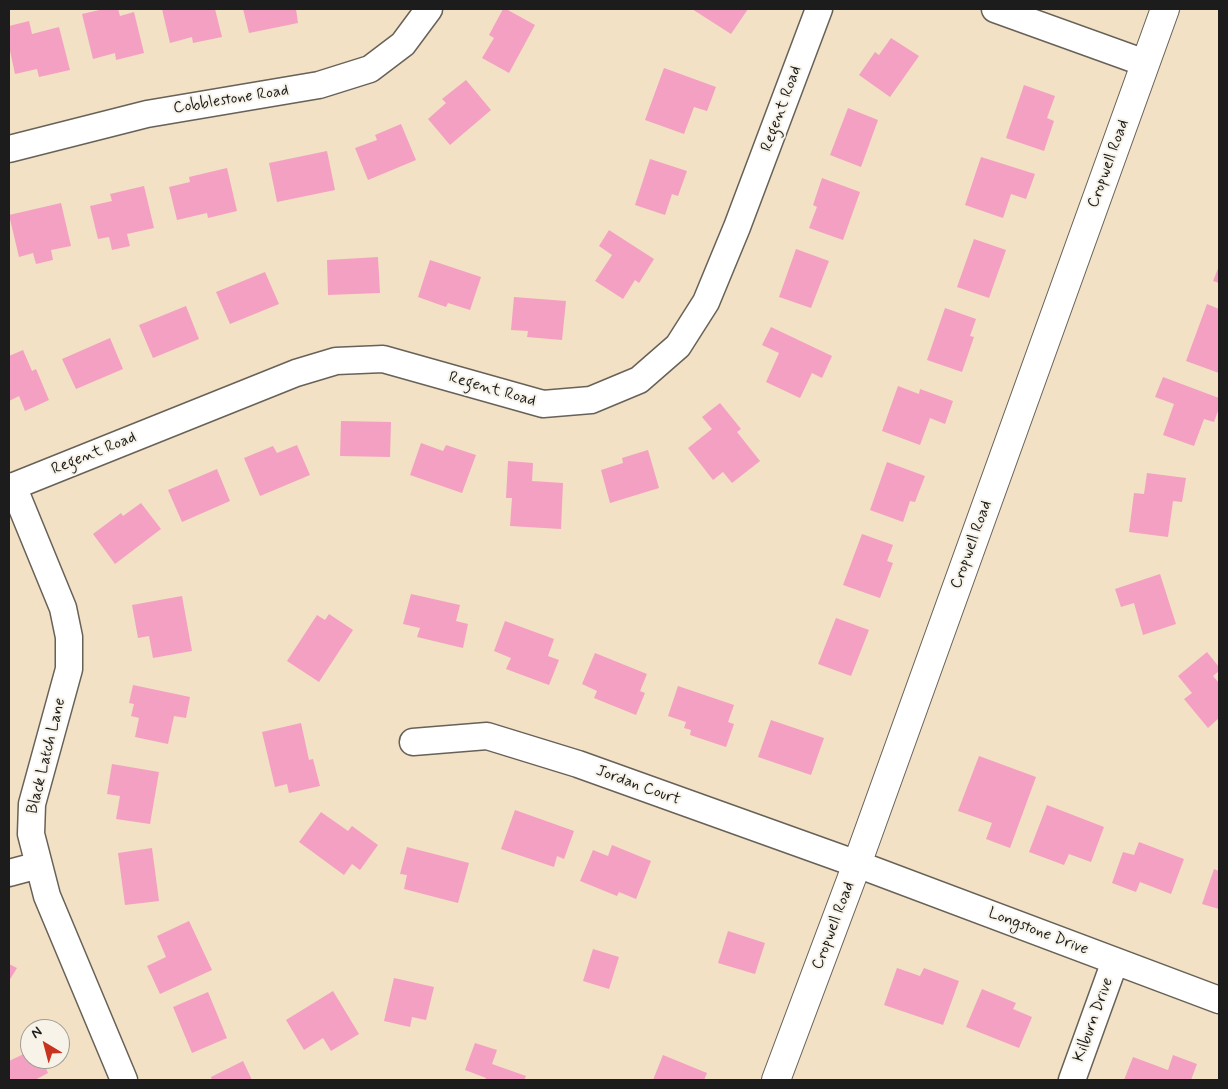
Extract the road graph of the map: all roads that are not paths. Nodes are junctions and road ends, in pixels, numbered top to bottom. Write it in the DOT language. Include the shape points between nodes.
graph roads {
  1 [pos="430,9"];
  2 [pos="819,9"];
  3 [pos="995,9"];
  4 [pos="1165,9"];
  5 [pos="1145,62"];
  6 [pos="9,149"];
  7 [pos="11,487"];
  8 [pos="413,742"];
  9 [pos="857,864"];
  10 [pos="39,865"];
  11 [pos="9,873"];
  12 [pos="1115,961"];
  13 [pos="1219,1000"];
  14 [pos="124,1080"];
  15 [pos="776,1080"];
  16 [pos="1072,1080"];
  1 -- 6 [label="street, Cobblestone Road" via="403,44 370,69 319,85 147,114"];
  2 -- 7 [label="street, Regent Road" via="706,302 678,346 639,380 591,400 543,404 383,359 336,361 296,373"];
  3 -- 5 [label="street"];
  4 -- 5 [label="street, Cropwell Road"];
  5 -- 9 [label="street, Cropwell Road"];
  7 -- 10 [label="street, Black Latch Lane" via="63,608 69,637 69,670 32,804 31,834"];
  8 -- 9 [label="street, Jordan Court" via="487,736 578,764"];
  9 -- 12 [label="street, Longstone Drive"];
  9 -- 15 [label="street, Cropwell Road"];
  10 -- 11 [label="street"];
  10 -- 14 [label="street, Black Latch Lane" via="47,896"];
  12 -- 13 [label="street, Longstone Drive"];
  12 -- 16 [label="street, Kilburn Drive"];
}
